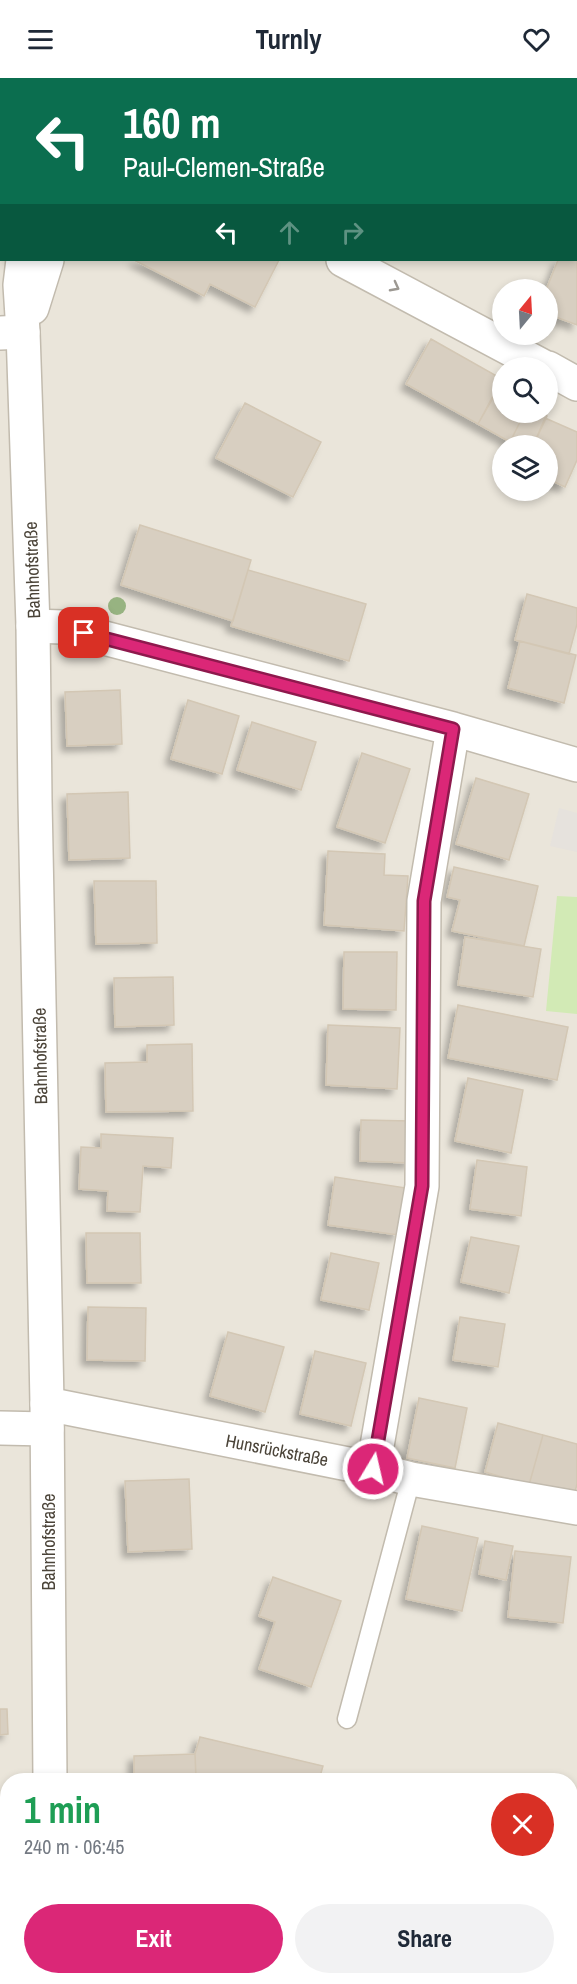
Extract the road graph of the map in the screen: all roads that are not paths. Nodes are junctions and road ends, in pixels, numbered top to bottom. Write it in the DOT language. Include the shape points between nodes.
graph roads {
  1 [pos="22,261"];
  2 [pos="46,261"];
  3 [pos="345,261"];
  4 [pos="12,332"];
  5 [pos="526,357"];
  6 [pos="558,374"];
  7 [pos="577,384"];
  8 [pos="33,626"];
  9 [pos="453,729"];
  10 [pos="577,765"];
  11 [pos="47,1417"];
  12 [pos="0,1428"];
  13 [pos="373,1469"];
  14 [pos="411,1479"];
  15 [pos="577,1508"];
  16 [pos="347,1719"];
  17 [pos="50,1773"];
  1 -- 4 [label="street, Bahnhofstraße"];
  2 -- 4 [label="street, Bahnhofstraße"];
  3 -- 5 [label="street, one-way"];
  4 -- 8 [label="street, Bahnhofstraße"];
  6 -- 7 [label="street"];
  8 -- 9 [label="street" via="62,627"];
  8 -- 11 [label="street, Bahnhofstraße"];
  9 -- 10 [label="street"];
  9 -- 13 [label="street" via="424,901 422,1186"];
  11 -- 12 [label="street, Hunsrückstraße"];
  11 -- 13 [label="street, Hunsrückstraße"];
  11 -- 17 [label="street, Bahnhofstraße"];
  13 -- 14 [label="street, Hunsrückstraße"];
  14 -- 15 [label="street, Hunsrückstraße"];
  14 -- 16 [label="lane"];
}
